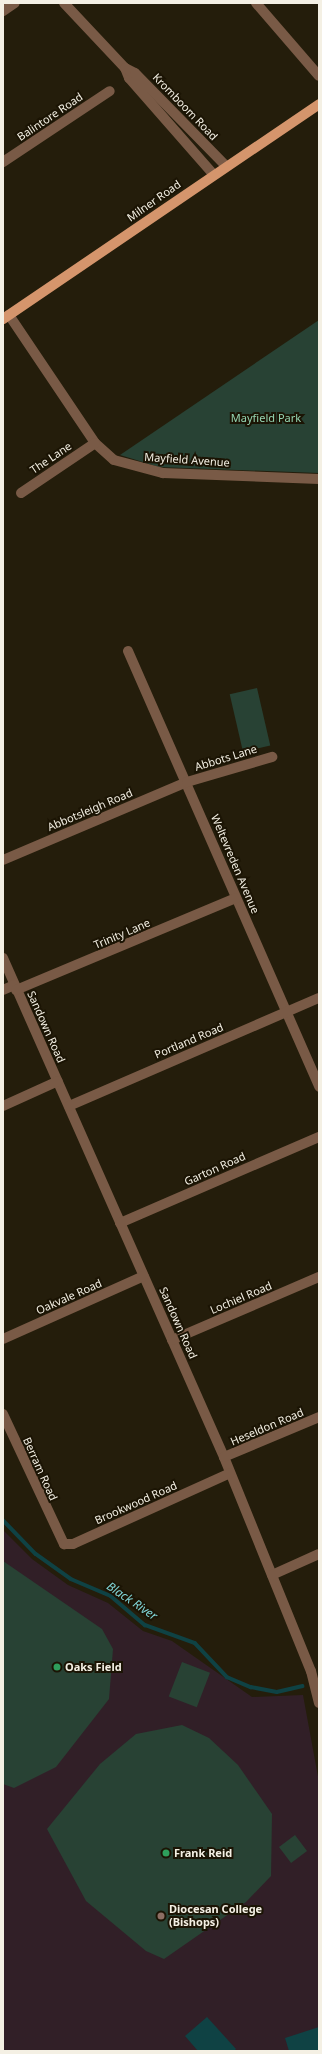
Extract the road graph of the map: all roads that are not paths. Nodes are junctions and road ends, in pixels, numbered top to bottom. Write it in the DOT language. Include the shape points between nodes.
graph roads {
  1 [pos="15,3"];
  2 [pos="64,3"];
  3 [pos="256,3"];
  4 [pos="3,11"];
  5 [pos="125,68"];
  6 [pos="319,76"];
  7 [pos="110,91"];
  8 [pos="319,104"];
  9 [pos="3,162"];
  10 [pos="226,166"];
  11 [pos="213,174"];
  12 [pos="6,317"];
  13 [pos="95,443"];
  14 [pos="319,479"];
  15 [pos="21,494"];
  16 [pos="128,651"];
  17 [pos="272,757"];
  18 [pos="187,782"];
  19 [pos="3,860"];
  20 [pos="236,898"];
  21 [pos="3,958"];
  22 [pos="15,987"];
  23 [pos="3,990"];
  24 [pos="319,998"];
  25 [pos="287,1012"];
  26 [pos="58,1081"];
  27 [pos="319,1087"];
  28 [pos="3,1106"];
  29 [pos="69,1106"];
  30 [pos="319,1137"];
  31 [pos="120,1223"];
  32 [pos="144,1276"];
  33 [pos="319,1277"];
  34 [pos="3,1339"];
  35 [pos="172,1340"];
  36 [pos="3,1414"];
  37 [pos="319,1417"];
  38 [pos="224,1458"];
  39 [pos="230,1473"];
  40 [pos="56,1533"];
  41 [pos="319,1554"];
  42 [pos="272,1574"];
  43 [pos="319,1703"];
  1 -- 4 [label="street"];
  2 -- 5 [label="street, Kromboom Road"];
  3 -- 6 [label="street"];
  5 -- 10 [label="street, Kromboom Road" via="135,73"];
  5 -- 11 [label="street, Kromboom Road" via="129,78"];
  7 -- 9 [label="street, Balintore Road"];
  8 -- 10 [label="main road, Milner Road"];
  10 -- 11 [label="main road, Milner Road"];
  11 -- 12 [label="main road, Milner Road"];
  12 -- 13 [label="street, Mayfield Avenue"];
  13 -- 14 [label="street, Mayfield Avenue" via="114,460 149,471"];
  13 -- 15 [label="street, The Lane"];
  16 -- 18 [label="street, Weltevreden Avenue"];
  17 -- 18 [label="street, Abbots Lane"];
  18 -- 19 [label="street, Abbotsleigh Road"];
  18 -- 20 [label="street, Weltevreden Avenue"];
  20 -- 22 [label="street, Trinity Lane"];
  20 -- 25 [label="street, Weltevreden Avenue"];
  21 -- 22 [label="street, Sandown Road"];
  22 -- 23 [label="street, Trinity Lane"];
  22 -- 26 [label="street, Sandown Road"];
  24 -- 25 [label="street, Portland Road"];
  25 -- 27 [label="street, Weltevreden Avenue"];
  25 -- 29 [label="street, Portland Road"];
  26 -- 28 [label="street"];
  26 -- 29 [label="street, Sandown Road"];
  29 -- 31 [label="street, Sandown Road"];
  30 -- 31 [label="street, Garton Road"];
  31 -- 32 [label="street, Sandown Road"];
  32 -- 34 [label="street, Oakvale Road"];
  32 -- 35 [label="street, Sandown Road"];
  33 -- 35 [label="street, Lochiel Road"];
  35 -- 38 [label="street, Sandown Road"];
  36 -- 40 [label="street, Berram Road"];
  37 -- 38 [label="street, Heseldon Road"];
  38 -- 39 [label="street, Sandown Road"];
  39 -- 40 [label="street, Brookwood Road" via="73,1544 64,1544"];
  39 -- 42 [label="street, Sandown Road"];
  41 -- 42 [label="street"];
  42 -- 43 [label="street, Sandown Road" via="311,1671"];
}
